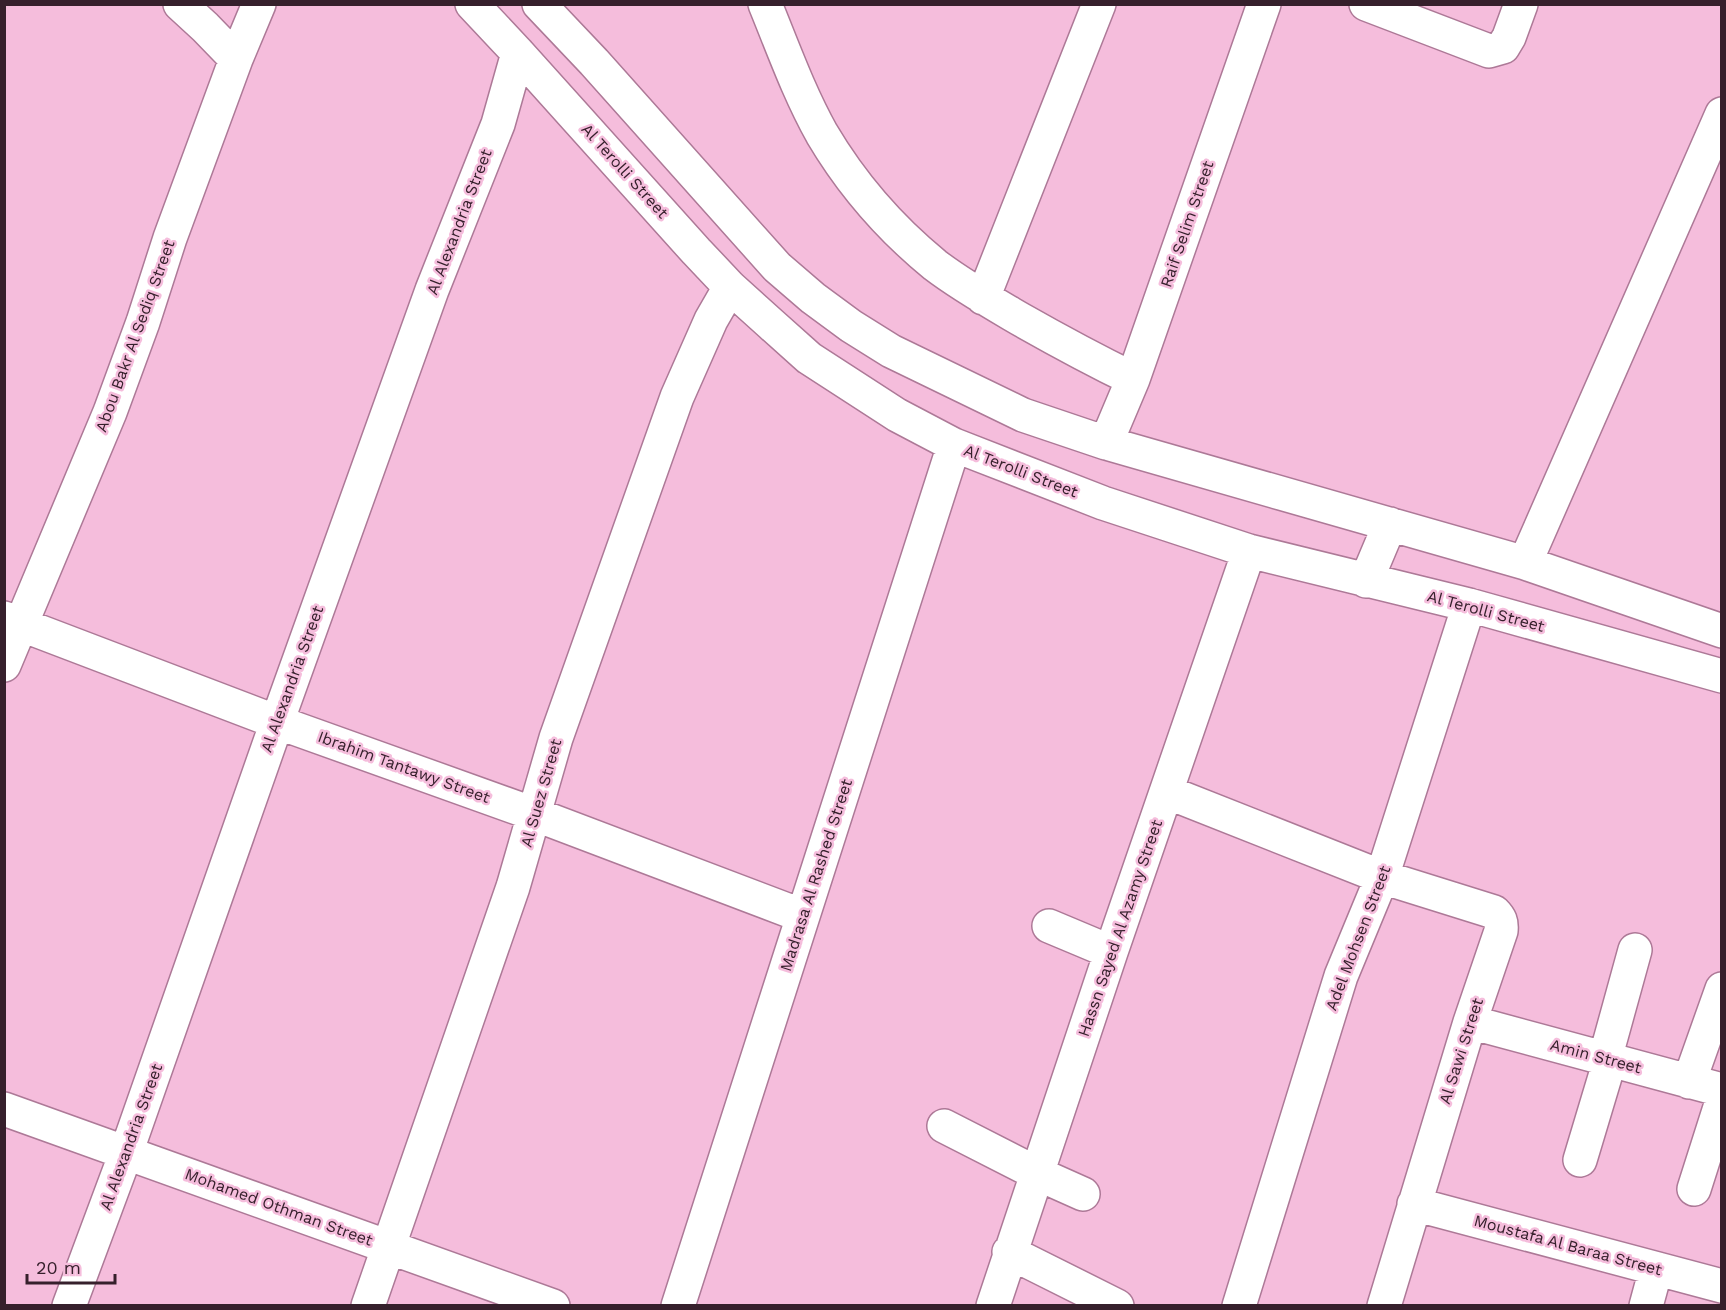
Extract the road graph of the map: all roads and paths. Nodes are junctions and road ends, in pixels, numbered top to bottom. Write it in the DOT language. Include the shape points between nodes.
graph roads {
  1 [pos="180,4"];
  2 [pos="259,4"];
  3 [pos="472,4"];
  4 [pos="539,4"];
  5 [pos="765,4"];
  6 [pos="1099,4"];
  7 [pos="1366,4"];
  8 [pos="1521,4"];
  9 [pos="1258,6"];
  10 [pos="518,52"];
  11 [pos="236,59"];
  12 [pos="1722,114"];
  13 [pos="730,286"];
  14 [pos="983,298"];
  15 [pos="1133,379"];
  16 [pos="1106,443"];
  17 [pos="954,445"];
  18 [pos="1390,524"];
  19 [pos="1249,551"];
  20 [pos="1526,563"];
  21 [pos="1366,581"];
  22 [pos="1469,605"];
  23 [pos="13,621"];
  24 [pos="1722,631"];
  25 [pos="4,665"];
  26 [pos="1722,676"];
  27 [pos="277,722"];
  28 [pos="1167,792"];
  29 [pos="534,814"];
  30 [pos="1382,877"];
  31 [pos="803,916"];
  32 [pos="1049,926"];
  33 [pos="1635,950"];
  34 [pos="1111,952"];
  35 [pos="1722,989"];
  36 [pos="1470,1022"];
  37 [pos="1608,1059"];
  38 [pos="1689,1082"];
  39 [pos="1722,1090"];
  40 [pos="1722,1101"];
  41 [pos="4,1110"];
  42 [pos="944,1126"];
  43 [pos="126,1153"];
  44 [pos="1580,1160"];
  45 [pos="1036,1173"];
  46 [pos="1694,1189"];
  47 [pos="1083,1194"];
  48 [pos="1414,1204"];
  49 [pos="389,1246"];
  50 [pos="1010,1252"];
  51 [pos="1656,1269"];
  52 [pos="1722,1286"];
  53 [pos="69,1305"];
  54 [pos="368,1305"];
  55 [pos="553,1305"];
  56 [pos="678,1305"];
  57 [pos="993,1305"];
  58 [pos="1117,1305"];
  59 [pos="1239,1305"];
  60 [pos="1384,1305"];
  61 [pos="1646,1305"];
  1 -- 11 [label="street"];
  2 -- 11 [label="street, Abou Bakr Al Sediq Street"];
  3 -- 10 [label="street, Al Terolli Street"];
  4 -- 16 [label="street" via="777,267 813,298 891,351 1023,415"];
  5 -- 14 [label="street" via="817,123 854,182 892,226 936,265"];
  6 -- 14 [label="street"];
  7 -- 8 [label="street" via="1489,51 1503,47"];
  9 -- 15 [label="street, Raif Selim Street"];
  10 -- 13 [label="street, Al Terolli Street"];
  10 -- 27 [label="street, Al Alexandria Street" via="498,124 432,290"];
  11 -- 23 [label="street, Abou Bakr Al Sediq Street" via="110,412"];
  12 -- 20 [label="street"];
  13 -- 17 [label="street, Al Terolli Street" via="809,358 897,415"];
  13 -- 29 [label="street, Al Suez Street" via="677,397 556,738"];
  14 -- 15 [label="street"];
  15 -- 16 [label="street, Raif Selim Street"];
  16 -- 18 [label="street"];
  17 -- 19 [label="street, Al Terolli Street" via="1103,503"];
  17 -- 31 [label="street, Madrasa Al Rashed Street"];
  18 -- 20 [label="street"];
  18 -- 21 [label="street"];
  19 -- 21 [label="street, Al Terolli Street"];
  19 -- 28 [label="street, Hassn Sayed Al Azamy Street"];
  20 -- 24 [label="street"];
  21 -- 22 [label="street, Al Terolli Street"];
  22 -- 26 [label="street, Al Terolli Street"];
  22 -- 30 [label="street, Adel Mohsen Street"];
  23 -- 25 [label="street, Abou Bakr Al Sediq Street"];
  23 -- 27 [label="street, Ibrahim Tantawy Street"];
  27 -- 29 [label="street, Ibrahim Tantawy Street"];
  27 -- 43 [label="street, Al Alexandria Street"];
  28 -- 30 [label="street"];
  28 -- 34 [label="street, Hassn Sayed Al Azamy Street"];
  29 -- 31 [label="street, Ibrahim Tantawy Street"];
  29 -- 49 [label="street, Al Suez Street" via="513,887"];
  30 -- 36 [label="street, Al Sawi Street" via="1494,912 1499,917 1501,931"];
  30 -- 59 [label="street, Adel Mohsen Street" via="1341,976"];
  31 -- 56 [label="street, Madrasa Al Rashed Street"];
  32 -- 34 [label="street"];
  33 -- 37 [label="street"];
  34 -- 45 [label="street, Hassn Sayed Al Azamy Street"];
  35 -- 38 [label="street"];
  36 -- 37 [label="street, Amin Street"];
  36 -- 48 [label="street, Al Sawi Street"];
  37 -- 38 [label="street, Amin Street"];
  37 -- 44 [label="street"];
  38 -- 39 [label="street, Amin Street"];
  40 -- 46 [label="street"];
  41 -- 43 [label="street, Mohamed Othman Street"];
  42 -- 45 [label="street"];
  43 -- 49 [label="street, Mohamed Othman Street"];
  43 -- 53 [label="street, Al Alexandria Street"];
  45 -- 47 [label="street"];
  45 -- 50 [label="street, Hassn Sayed Al Azamy Street"];
  48 -- 51 [label="street, Moustafa Al Baraa Street"];
  48 -- 60 [label="street, Al Sawi Street"];
  49 -- 54 [label="street, Al Suez Street"];
  49 -- 55 [label="street, Mohamed Othman Street"];
  50 -- 57 [label="street, Hassn Sayed Al Azamy Street"];
  50 -- 58 [label="street"];
  51 -- 52 [label="street, Moustafa Al Baraa Street"];
  51 -- 61 [label="street"];
}
